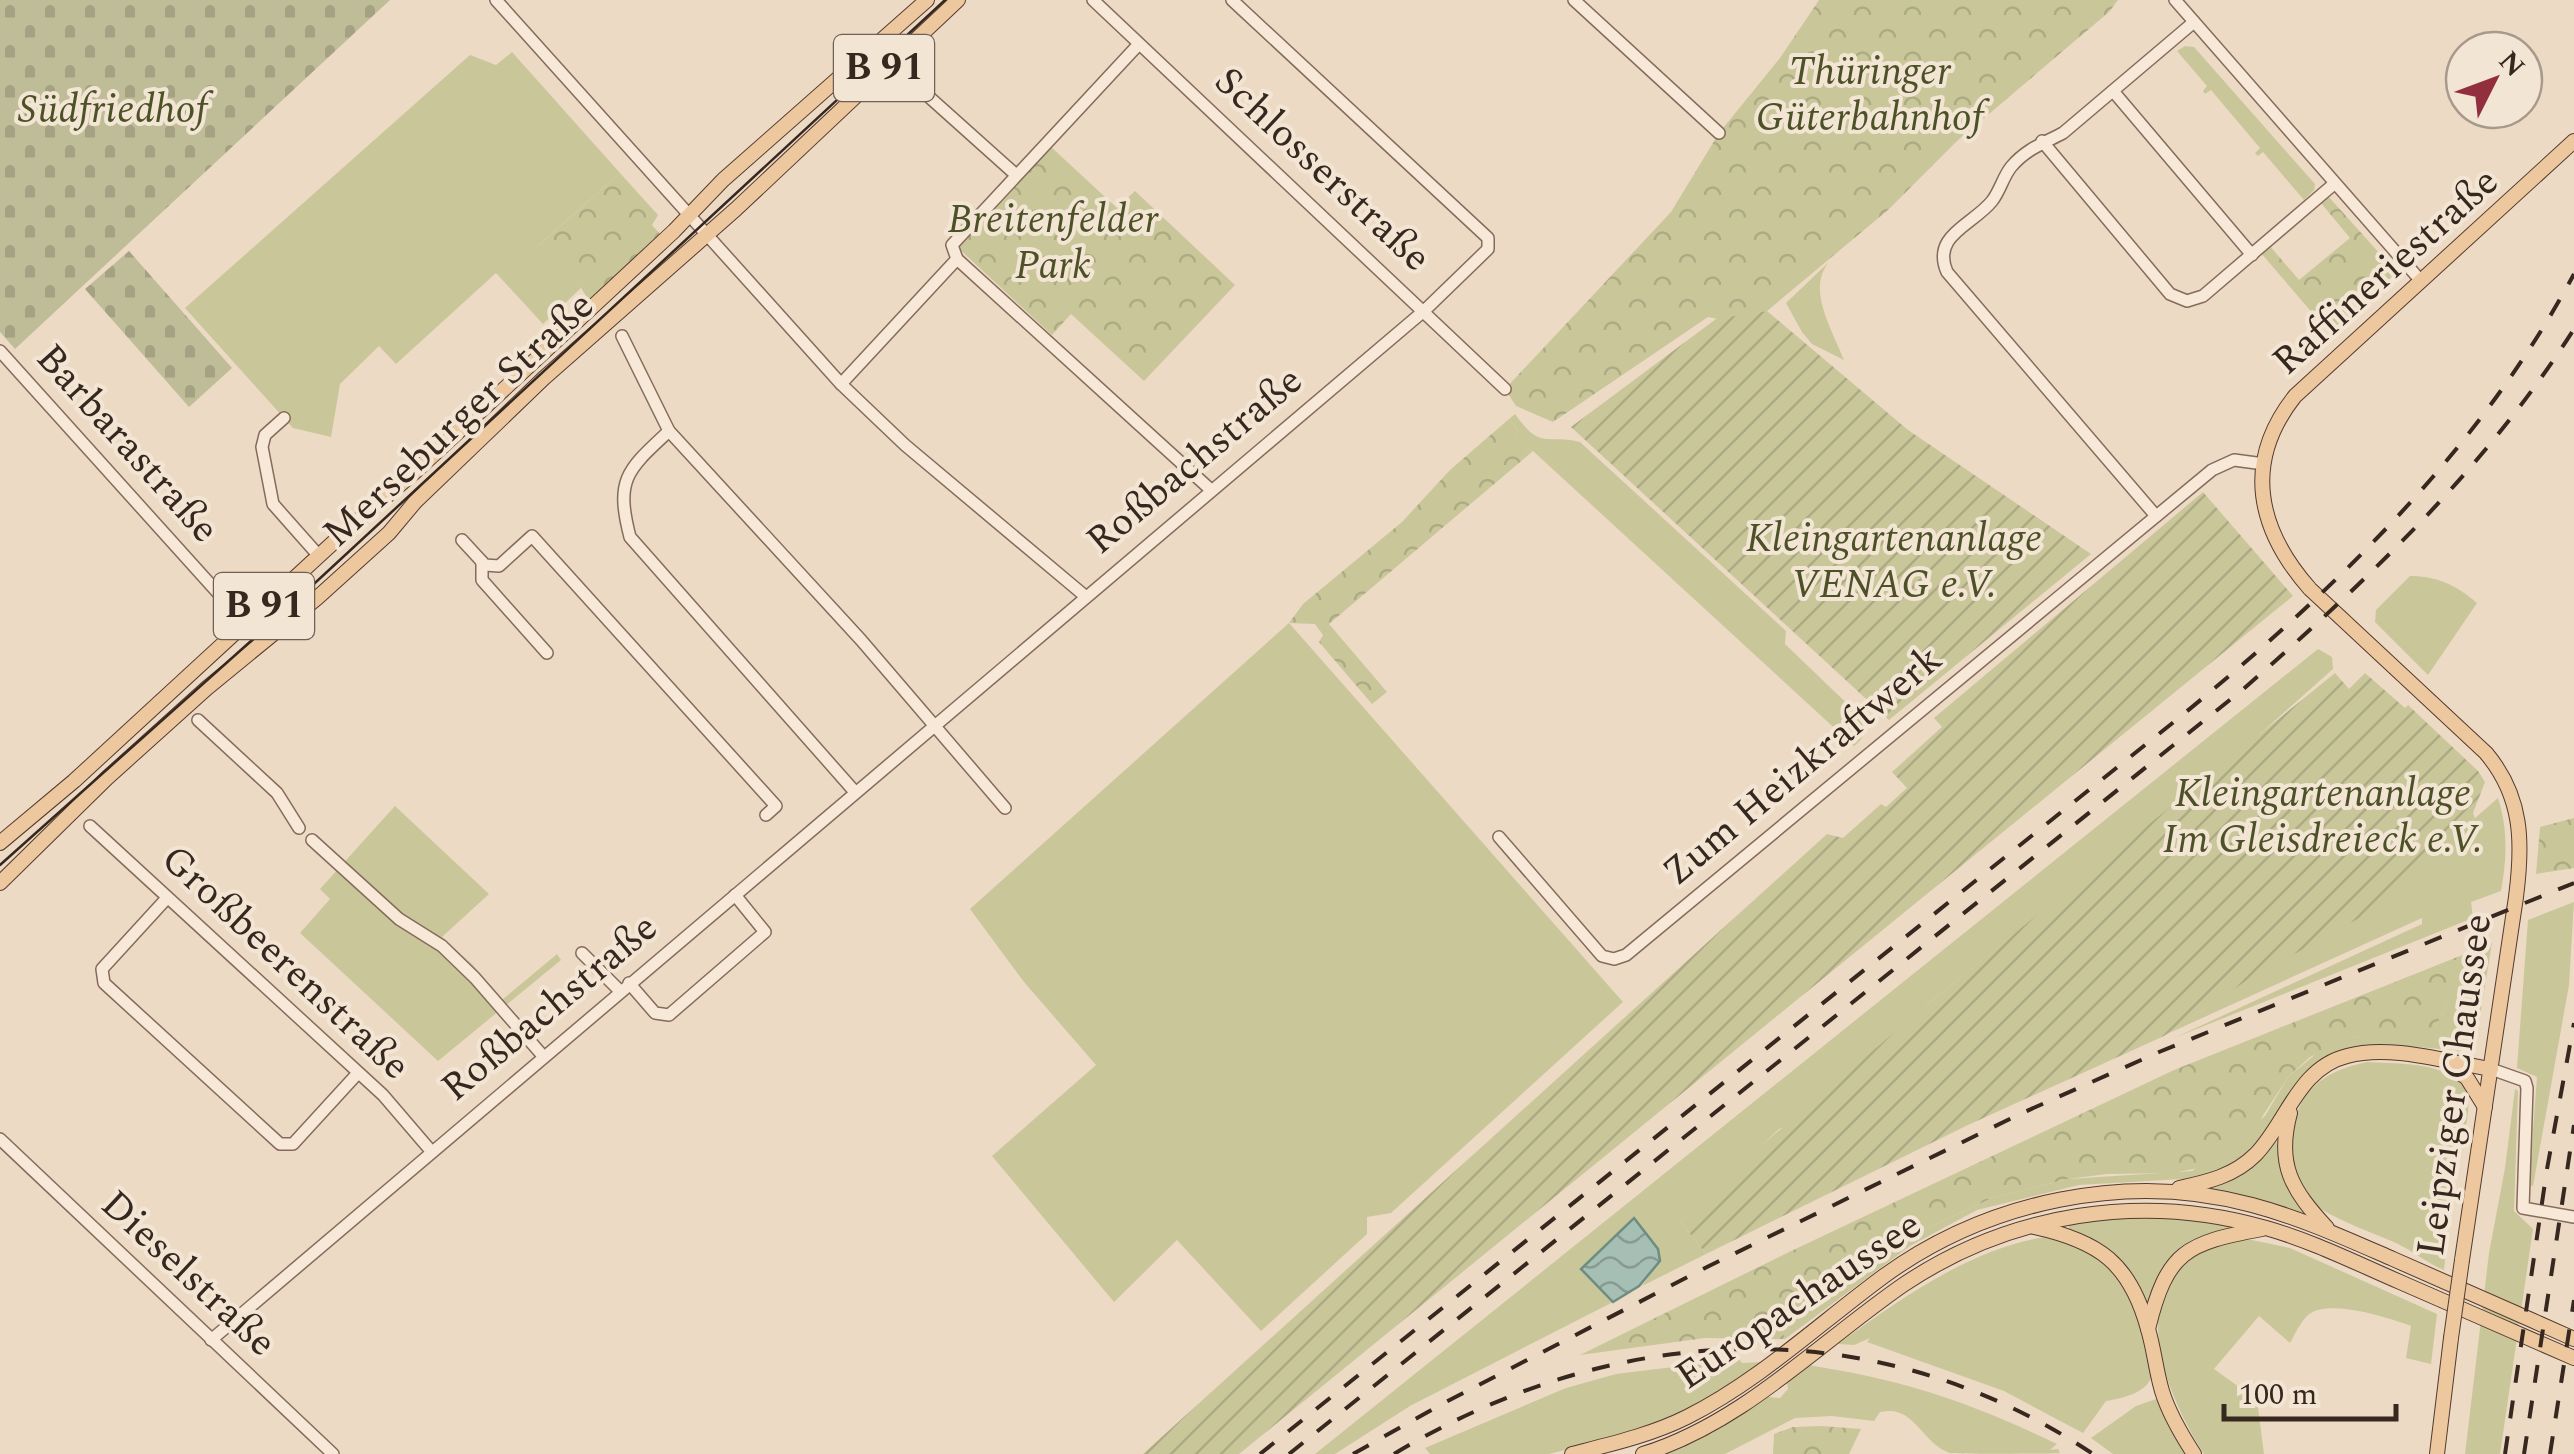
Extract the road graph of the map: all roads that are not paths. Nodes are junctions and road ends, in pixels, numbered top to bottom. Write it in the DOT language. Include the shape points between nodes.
graph roads {
  1 [pos="496,0"];
  2 [pos="927,0"];
  3 [pos="958,0"];
  4 [pos="1093,0"];
  5 [pos="1232,0"];
  6 [pos="1574,0"];
  7 [pos="2175,0"];
  8 [pos="2194,22"];
  9 [pos="1139,44"];
  10 [pos="890,62"];
  11 [pos="2113,91"];
  12 [pos="1718,133"];
  13 [pos="2042,141"];
  14 [pos="2574,141"];
  15 [pos="1016,174"];
  16 [pos="2334,184"];
  17 [pos="688,215"];
  18 [pos="707,236"];
  19 [pos="2252,255"];
  20 [pos="957,259"];
  21 [pos="2421,281"];
  22 [pos="1425,310"];
  23 [pos="622,336"];
  24 [pos="0,352"];
  25 [pos="841,384"];
  26 [pos="1506,390"];
  27 [pos="284,418"];
  28 [pos="669,431"];
  29 [pos="2264,464"];
  30 [pos="1211,490"];
  31 [pos="2156,516"];
  32 [pos="462,540"];
  33 [pos="319,556"];
  34 [pos="482,562"];
  35 [pos="1085,596"];
  36 [pos="246,624"];
  37 [pos="547,653"];
  38 [pos="198,720"];
  39 [pos="932,726"];
  40 [pos="855,792"];
  41 [pos="1005,808"];
  42 [pos="766,814"];
  43 [pos="90,826"];
  44 [pos="300,828"];
  45 [pos="1499,838"];
  46 [pos="312,840"];
  47 [pos="0,843"];
  48 [pos="0,882"];
  49 [pos="734,894"];
  50 [pos="167,898"];
  51 [pos="582,953"];
  52 [pos="624,987"];
  53 [pos="544,1056"];
  54 [pos="2443,1062"];
  55 [pos="2491,1070"];
  56 [pos="358,1073"];
  57 [pos="2294,1100"];
  58 [pos="2485,1107"];
  59 [pos="0,1140"];
  60 [pos="432,1151"];
  61 [pos="2164,1192"];
  62 [pos="2574,1218"];
  63 [pos="2028,1226"];
  64 [pos="2268,1228"];
  65 [pos="2330,1232"];
  66 [pos="2148,1329"];
  67 [pos="2574,1339"];
  68 [pos="211,1340"];
  69 [pos="2574,1358"];
  70 [pos="321,1443"];
  71 [pos="310,1454"];
  72 [pos="333,1454"];
  73 [pos="1572,1454"];
  74 [pos="1643,1454"];
  75 [pos="2194,1454"];
  76 [pos="2437,1454"];
  1 -- 17 [label="street"];
  2 -- 17 [label="main road, Merseburger Straße / B 91"];
  3 -- 10 [label="main road, Merseburger Straße / B 91"];
  4 -- 9 [label="street, Schlosserstraße"];
  5 -- 22 [label="street, Roßbachstraße" via="1488,238 1488,249"];
  6 -- 12 [label="street"];
  7 -- 8 [label="street"];
  8 -- 11 [label="street"];
  8 -- 16 [label="street"];
  9 -- 15 [label="street"];
  9 -- 22 [label="street, Schlosserstraße"];
  10 -- 15 [label="street"];
  10 -- 18 [label="main road, Merseburger Straße / B 91"];
  11 -- 13 [label="street" via="2063,133"];
  11 -- 19 [label="street"];
  13 -- 19 [label="street" via="2178,299 2204,296"];
  13 -- 31 [label="street" via="2009,169 1992,201 1948,239 1942,261"];
  14 -- 21 [label="main road, Raffineriestraße"];
  15 -- 20 [label="street" via="952,245"];
  16 -- 19 [label="street"];
  16 -- 21 [label="street"];
  17 -- 18 [label="street"];
  17 -- 33 [label="main road, Merseburger Straße / B 91"];
  18 -- 25 [label="street"];
  18 -- 48 [label="main road, Merseburger Straße / B 91" via="558,365 389,533 207,688"];
  20 -- 25 [label="street"];
  20 -- 30 [label="street"];
  21 -- 29 [label="main road, Raffineriestraße" via="2295,396"];
  22 -- 26 [label="street, Schlosserstraße"];
  22 -- 30 [label="street, Roßbachstraße"];
  23 -- 28 [label="street"];
  24 -- 36 [label="street, Barbarastraße"];
  25 -- 35 [label="street"];
  27 -- 33 [label="street, Merseburger Straße" via="264,436 262,447 272,504"];
  28 -- 39 [label="street"];
  28 -- 40 [label="street" via="628,476 622,506 630,537"];
  29 -- 31 [label="street, Zum Heizkraftwerk" via="2222,464"];
  29 -- 55 [label="main road, Leipziger Chaussee" via="2267,522 2289,566 2486,753 2512,796 2519,872"];
  30 -- 35 [label="street, Roßbachstraße"];
  31 -- 45 [label="street, Zum Heizkraftwerk" via="1626,955 1602,956"];
  32 -- 34 [label="street"];
  33 -- 36 [label="main road, Merseburger Straße / B 91"];
  34 -- 37 [label="street" via="482,580"];
  34 -- 42 [label="street" via="500,566 532,536 776,806"];
  35 -- 39 [label="street, Roßbachstraße"];
  36 -- 47 [label="main road, Merseburger Straße / B 91"];
  38 -- 44 [label="street" via="277,793"];
  39 -- 40 [label="street, Roßbachstraße"];
  39 -- 41 [label="street"];
  40 -- 49 [label="street, Roßbachstraße"];
  43 -- 50 [label="street, Großbeerenstraße"];
  46 -- 53 [label="street" via="398,920 442,946"];
  49 -- 52 [label="street, Roßbachstraße"];
  49 -- 52 [label="street" via="765,932 670,1014 655,1013"];
  50 -- 56 [label="street, Großbeerenstraße"];
  50 -- 56 [label="street" via="102,968 104,982 280,1144 292,1144"];
  51 -- 52 [label="street"];
  52 -- 53 [label="street, Roßbachstraße"];
  53 -- 60 [label="street, Roßbachstraße"];
  54 -- 55 [label="main road"];
  54 -- 57 [label="main road" via="2379,1053 2346,1056 2318,1071"];
  54 -- 58 [label="main road" via="2467,1078"];
  55 -- 58 [label="main road, Leipziger Chaussee"];
  55 -- 62 [label="street" via="2517,1076 2527,1088 2523,1208"];
  56 -- 60 [label="street, Großbeerenstraße"];
  57 -- 61 [label="main road" via="2242,1166"];
  57 -- 65 [label="main road" via="2284,1136 2286,1168"];
  58 -- 76 [label="main road, Leipziger Chaussee, bridge"];
  59 -- 68 [label="street, Dieselstraße"];
  60 -- 68 [label="street, Roßbachstraße"];
  61 -- 65 [label="main road, Europachaussee" via="2250,1204"];
  61 -- 73 [label="main road, Europachaussee" via="2079,1196 1976,1224 1888,1274 1706,1407 1659,1430"];
  63 -- 64 [label="main road, Europachaussee" via="2092,1213 2170,1210"];
  63 -- 66 [label="main road" via="2080,1238 2107,1255 2128,1282"];
  63 -- 74 [label="main road, Europachaussee" via="1921,1273 1734,1410"];
  64 -- 66 [label="main road" via="2214,1238 2187,1251 2158,1290"];
  64 -- 69 [label="main road, Europachaussee"];
  65 -- 67 [label="main road, Europachaussee"];
  66 -- 75 [label="main road" via="2166,1404"];
  68 -- 70 [label="street, Dieselstraße"];
  70 -- 71 [label="street"];
  70 -- 72 [label="street, Dieselstraße"];
}
